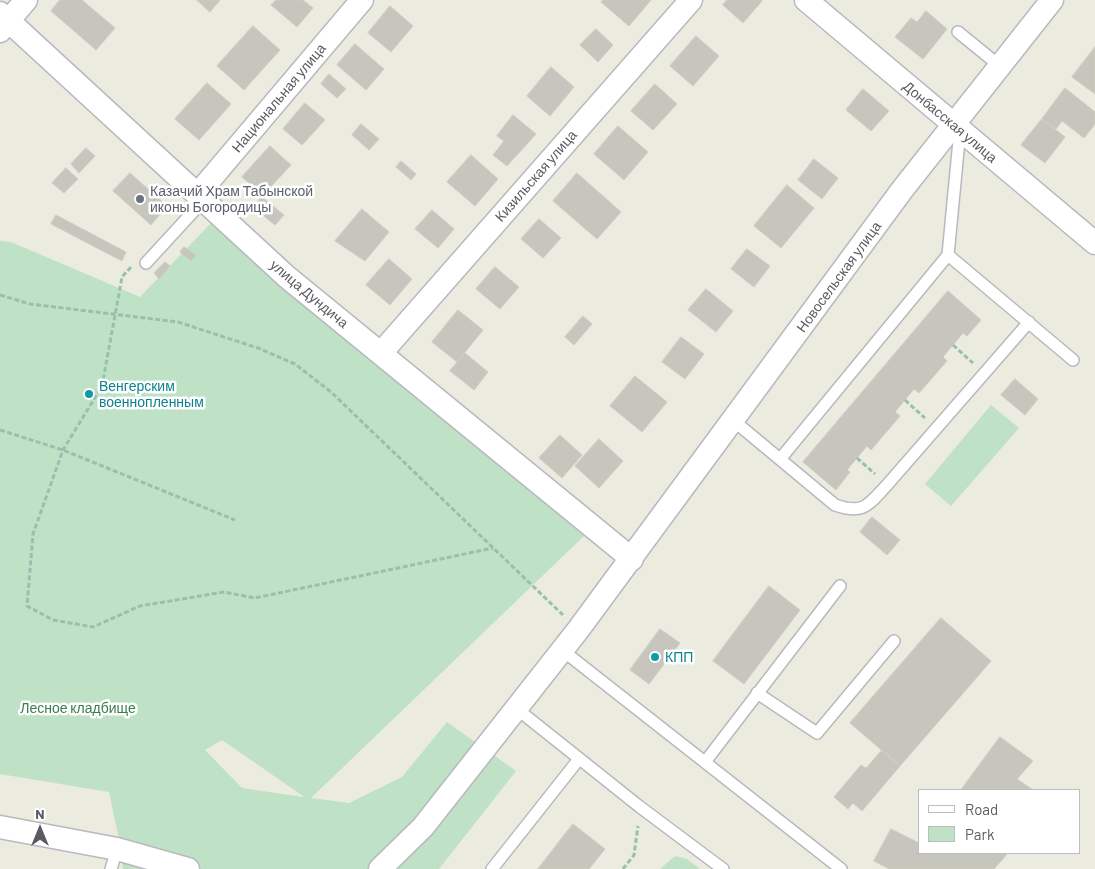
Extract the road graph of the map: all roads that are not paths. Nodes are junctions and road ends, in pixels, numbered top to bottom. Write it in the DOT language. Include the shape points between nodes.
graph roads {
  1 [pos="26,0"];
  2 [pos="362,0"];
  3 [pos="691,0"];
  4 [pos="806,0"];
  5 [pos="1052,0"];
  6 [pos="3,22"];
  7 [pos="958,32"];
  8 [pos="1001,67"];
  9 [pos="957,128"];
  10 [pos="200,198"];
  11 [pos="1095,243"];
  12 [pos="948,255"];
  13 [pos="146,263"];
  14 [pos="1029,322"];
  15 [pos="381,352"];
  16 [pos="1073,360"];
  17 [pos="734,421"];
  18 [pos="781,458"];
  19 [pos="632,558"];
  20 [pos="840,586"];
  21 [pos="894,640"];
  22 [pos="562,650"];
  23 [pos="757,693"];
  24 [pos="517,709"];
  25 [pos="579,759"];
  26 [pos="705,762"];
  27 [pos="0,827"];
  28 [pos="114,859"];
  29 [pos="188,869"];
  30 [pos="380,869"];
  31 [pos="492,869"];
  32 [pos="724,869"];
  33 [pos="841,869"];
  1 -- 6 [label="street"];
  2 -- 10 [label="street, Национальная улица"];
  3 -- 15 [label="street, Кизильская улица"];
  4 -- 9 [label="street, Донбасская улица"];
  5 -- 8 [label="street, Новосельская улица"];
  6 -- 10 [label="street, улица Дундича"];
  7 -- 8 [label="lane"];
  8 -- 9 [label="street, Новосельская улица"];
  9 -- 11 [label="street, Донбасская улица"];
  9 -- 12 [label="lane"];
  9 -- 17 [label="street, Новосельская улица" via="902,190"];
  10 -- 13 [label="lane"];
  10 -- 15 [label="street, улица Дундича" via="287,277"];
  12 -- 14 [label="lane"];
  12 -- 18 [label="lane"];
  14 -- 16 [label="lane"];
  14 -- 18 [label="lane" via="868,505 852,511 835,505"];
  15 -- 19 [label="street, улица Дундича"];
  17 -- 18 [label="lane"];
  17 -- 19 [label="street, Новосельская улица"];
  19 -- 22 [label="street, Новосельская улица"];
  20 -- 23 [label="lane"];
  21 -- 23 [label="lane" via="817,733"];
  22 -- 24 [label="street, Новосельская улица"];
  22 -- 26 [label="lane"];
  23 -- 26 [label="lane"];
  24 -- 25 [label="lane"];
  24 -- 30 [label="street, Новосельская улица" via="423,827"];
  25 -- 31 [label="lane"];
  25 -- 32 [label="lane"];
  26 -- 33 [label="lane"];
  27 -- 28 [label="street"];
  28 -- 29 [label="street"];
}
